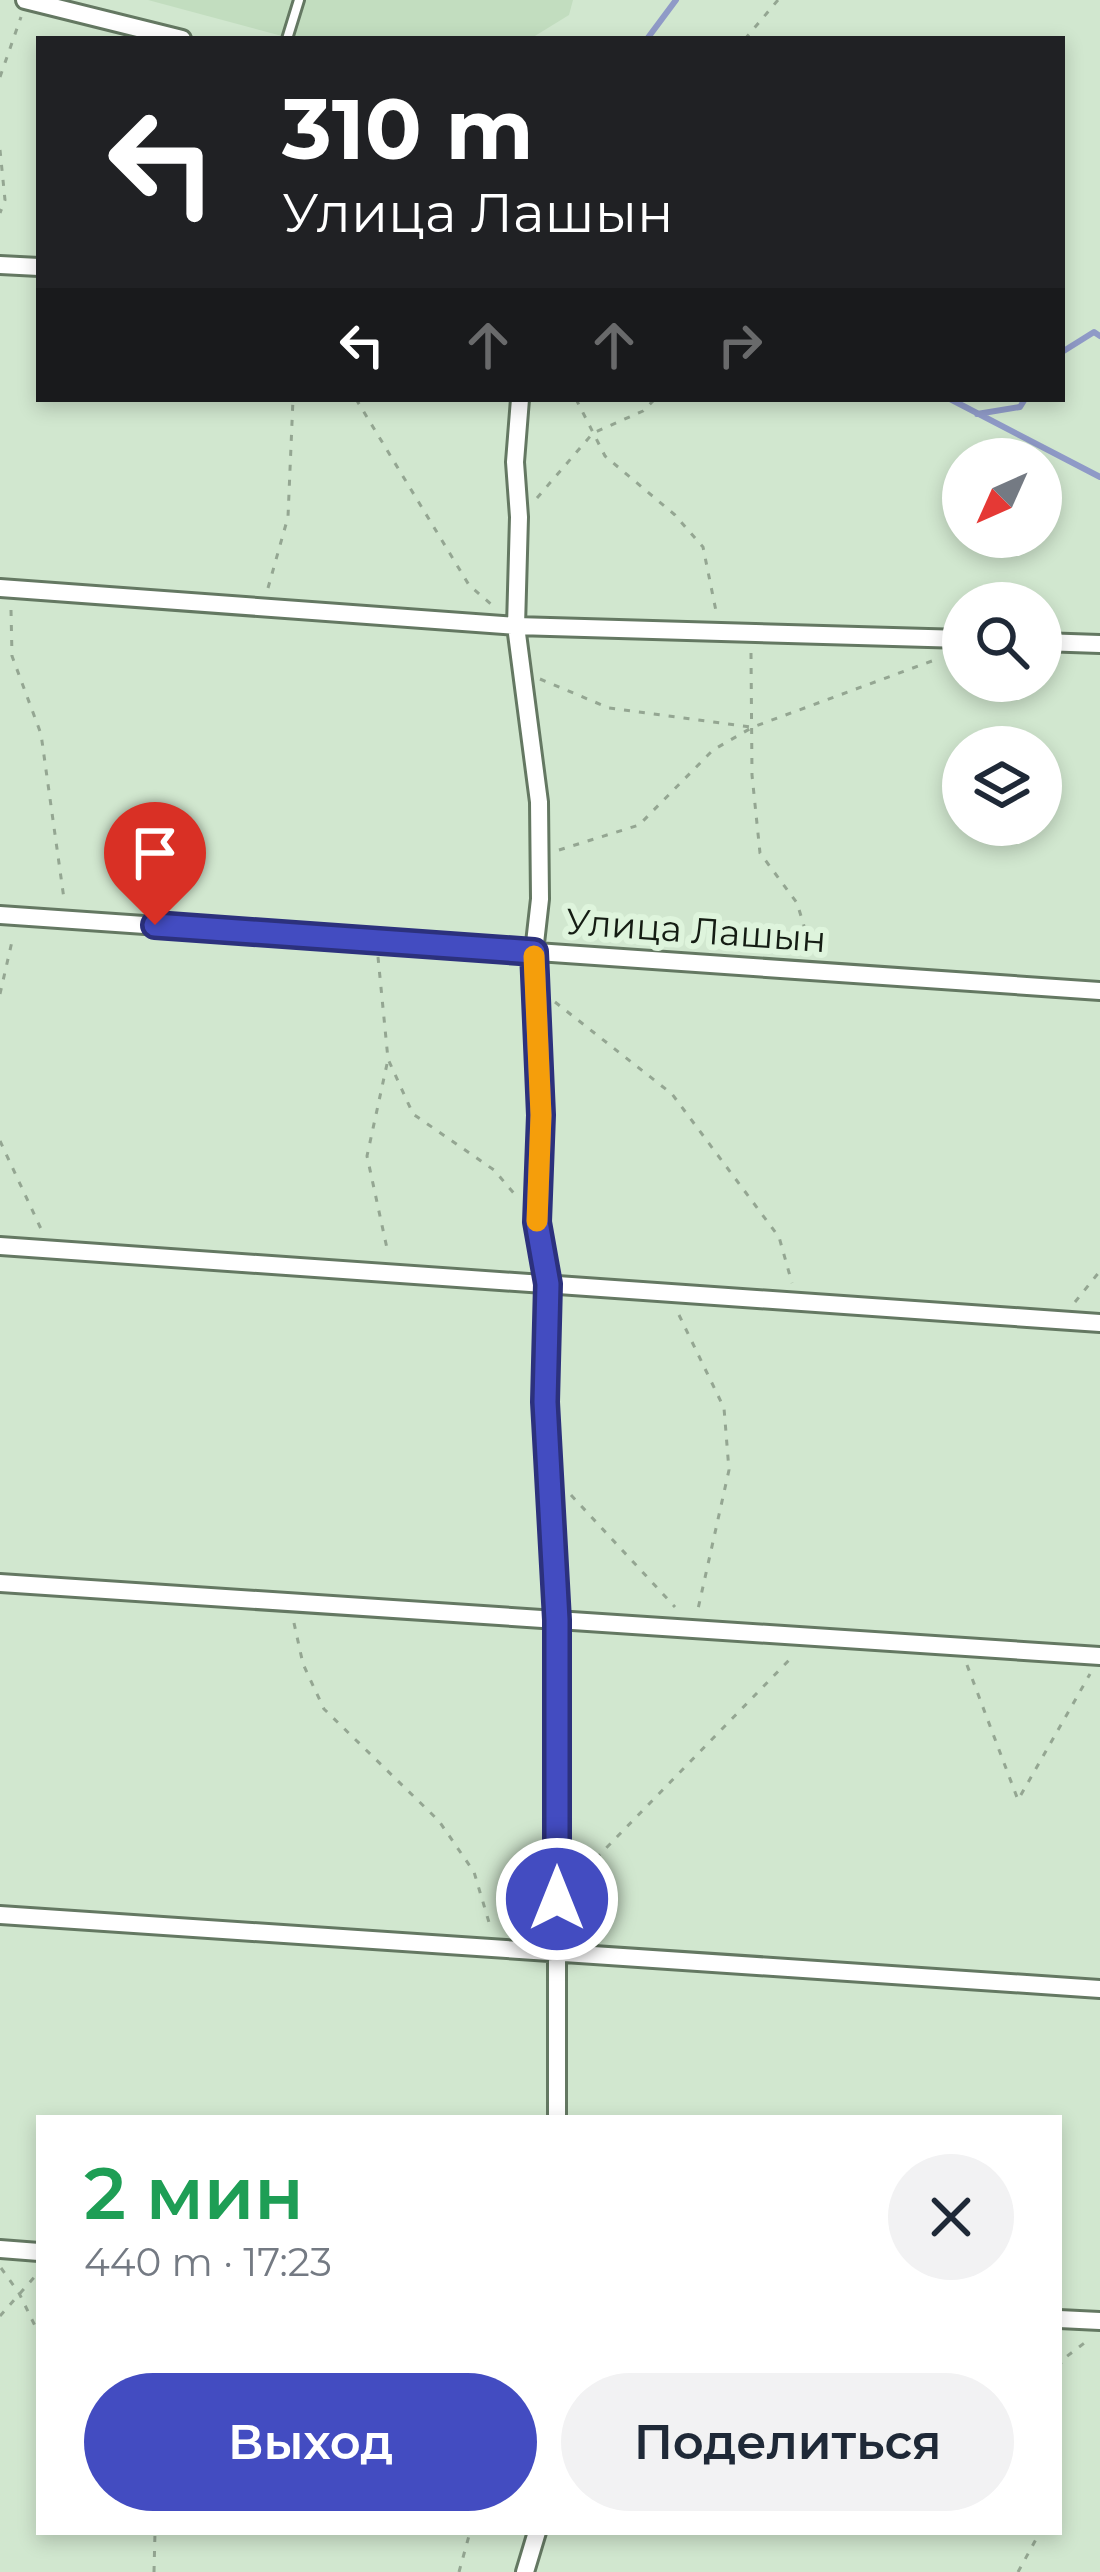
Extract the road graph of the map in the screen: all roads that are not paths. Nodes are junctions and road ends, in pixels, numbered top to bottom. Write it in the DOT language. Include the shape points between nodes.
graph roads {
  1 [pos="26,0"];
  2 [pos="299,0"];
  3 [pos="170,36"];
  4 [pos="288,36"];
  5 [pos="0,265"];
  6 [pos="36,267"];
  7 [pos="520,402"];
  8 [pos="5,588"];
  9 [pos="516,626"];
  10 [pos="942,638"];
  11 [pos="1062,643"];
  12 [pos="1100,644"];
  13 [pos="9,915"];
  14 [pos="534,952"];
  15 [pos="1100,991"];
  16 [pos="0,1246"];
  17 [pos="548,1284"];
  18 [pos="1100,1322"];
  19 [pos="0,1582"];
  20 [pos="557,1620"];
  21 [pos="1100,1656"];
  22 [pos="0,1915"];
  23 [pos="559,1952"];
  24 [pos="1100,1989"];
  25 [pos="557,2115"];
  26 [pos="0,2249"];
  27 [pos="36,2252"];
  28 [pos="1062,2319"];
  29 [pos="1100,2321"];
  30 [pos="536,2535"];
  31 [pos="525,2572"];
  1 -- 3 [label="street"];
  2 -- 4 [label="lane"];
  5 -- 6 [label="street"];
  7 -- 9 [label="street"];
  8 -- 9 [label="street"];
  9 -- 10 [label="street"];
  9 -- 14 [label="street" via="539,802"];
  11 -- 12 [label="street"];
  13 -- 14 [label="street, Улица Лашын"];
  14 -- 15 [label="street, Улица Лашын"];
  14 -- 17 [label="street" via="537,1222"];
  16 -- 17 [label="street"];
  17 -- 18 [label="street"];
  17 -- 20 [label="street" via="545,1402"];
  19 -- 20 [label="street"];
  20 -- 21 [label="street"];
  20 -- 23 [label="street"];
  22 -- 23 [label="street"];
  23 -- 24 [label="street"];
  23 -- 25 [label="street"];
  26 -- 27 [label="street"];
  28 -- 29 [label="street"];
  30 -- 31 [label="street"];
}
